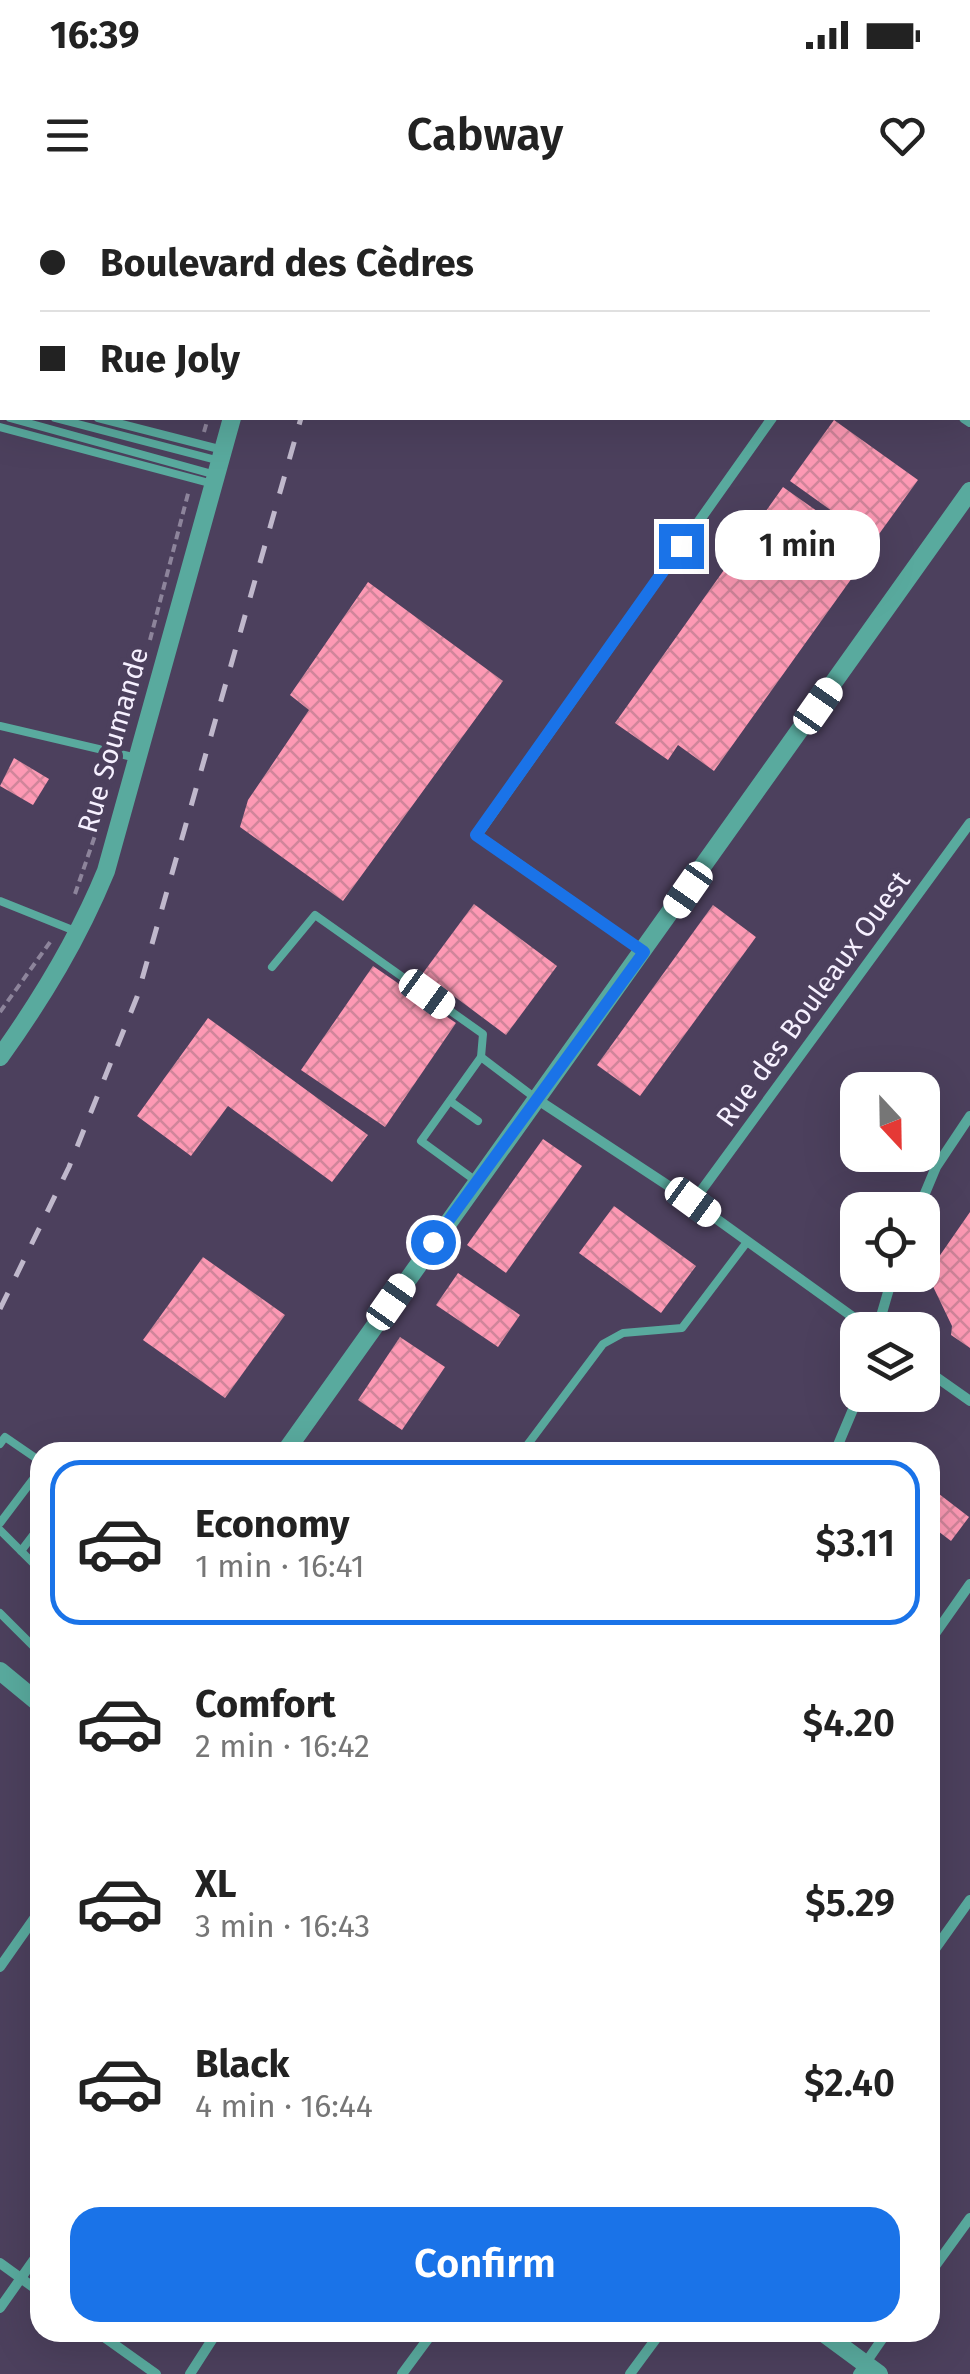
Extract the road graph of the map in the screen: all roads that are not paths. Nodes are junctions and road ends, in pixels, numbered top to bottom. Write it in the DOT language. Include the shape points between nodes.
graph roads {
  1 [pos="18,420"];
  2 [pos="61,420"];
  3 [pos="106,420"];
  4 [pos="231,420"];
  5 [pos="771,420"];
  6 [pos="0,427"];
  7 [pos="218,468"];
  8 [pos="970,490"];
  9 [pos="0,726"];
  10 [pos="137,758"];
  11 [pos="970,823"];
  12 [pos="0,901"];
  13 [pos="80,934"];
  14 [pos="644,952"];
  15 [pos="272,967"];
  16 [pos="481,1056"];
  17 [pos="0,1057"];
  18 [pos="534,1098"];
  19 [pos="450,1100"];
  20 [pos="970,1116"];
  21 [pos="478,1121"];
  22 [pos="476,1182"];
  23 [pos="926,1192"];
  24 [pos="693,1202"];
  25 [pos="748,1242"];
  26 [pos="848,1312"];
  27 [pos="940,1380"];
  28 [pos="970,1402"];
  29 [pos="852,1412"];
  30 [pos="292,1442"];
  31 [pos="530,1442"];
  32 [pos="839,1442"];
  33 [pos="0,1444"];
  34 [pos="30,1454"];
  35 [pos="30,1484"];
  36 [pos="0,1526"];
  37 [pos="30,1538"];
  38 [pos="20,1551"];
  39 [pos="30,1560"];
  40 [pos="970,1584"];
  41 [pos="0,1613"];
  42 [pos="940,1627"];
  43 [pos="30,1643"];
  44 [pos="0,1671"];
  45 [pos="30,1696"];
  46 [pos="970,1900"];
  47 [pos="30,1924"];
  48 [pos="940,1942"];
  49 [pos="0,1967"];
  50 [pos="970,2218"];
  51 [pos="940,2259"];
  52 [pos="0,2264"];
  53 [pos="30,2265"];
  54 [pos="21,2278"];
  55 [pos="30,2285"];
  56 [pos="0,2308"];
  57 [pos="111,2342"];
  58 [pos="211,2342"];
  59 [pos="426,2342"];
  60 [pos="654,2342"];
  61 [pos="834,2342"];
  62 [pos="883,2342"];
  63 [pos="867,2371"];
  64 [pos="156,2374"];
  65 [pos="190,2374"];
  66 [pos="402,2374"];
  67 [pos="630,2374"];
  1 -- 7 [label="lane"];
  2 -- 7 [label="lane"];
  3 -- 7 [label="lane" via="201,445"];
  4 -- 7 [label="street, Rue Soumande"];
  5 -- 14 [label="street" via="476,835"];
  6 -- 7 [label="lane" via="192,478"];
  7 -- 10 [label="street, Rue Soumande"];
  8 -- 14 [label="street"];
  9 -- 10 [label="lane"];
  10 -- 13 [label="street, Rue Soumande" via="106,871"];
  11 -- 24 [label="street, Rue des Bouleaux Ouest"];
  12 -- 13 [label="lane"];
  13 -- 17 [label="street, Rue Soumande"];
  14 -- 18 [label="street"];
  15 -- 16 [label="lane" via="315,914 483,1034"];
  16 -- 18 [label="lane"];
  16 -- 19 [label="lane"];
  18 -- 22 [label="street"];
  18 -- 24 [label="street"];
  19 -- 21 [label="lane"];
  19 -- 22 [label="lane" via="421,1140"];
  20 -- 23 [label="street"];
  22 -- 30 [label="street"];
  24 -- 25 [label="street"];
  25 -- 26 [label="street"];
  25 -- 31 [label="lane" via="682,1328 623,1333 603,1344"];
  27 -- 28 [label="street"];
  29 -- 32 [label="street"];
  33 -- 34 [label="lane" via="5,1437"];
  35 -- 36 [label="lane"];
  36 -- 38 [label="lane"];
  37 -- 38 [label="lane"];
  38 -- 39 [label="lane"];
  40 -- 42 [label="street"];
  41 -- 43 [label="lane"];
  44 -- 45 [label="street"];
  46 -- 48 [label="street"];
  47 -- 49 [label="street"];
  50 -- 51 [label="street"];
  52 -- 54 [label="street"];
  53 -- 54 [label="street"];
  54 -- 55 [label="street"];
  54 -- 56 [label="street"];
  57 -- 64 [label="street"];
  58 -- 65 [label="street"];
  59 -- 66 [label="street"];
  60 -- 67 [label="street"];
  61 -- 63 [label="street"];
  62 -- 63 [label="street"];
}
